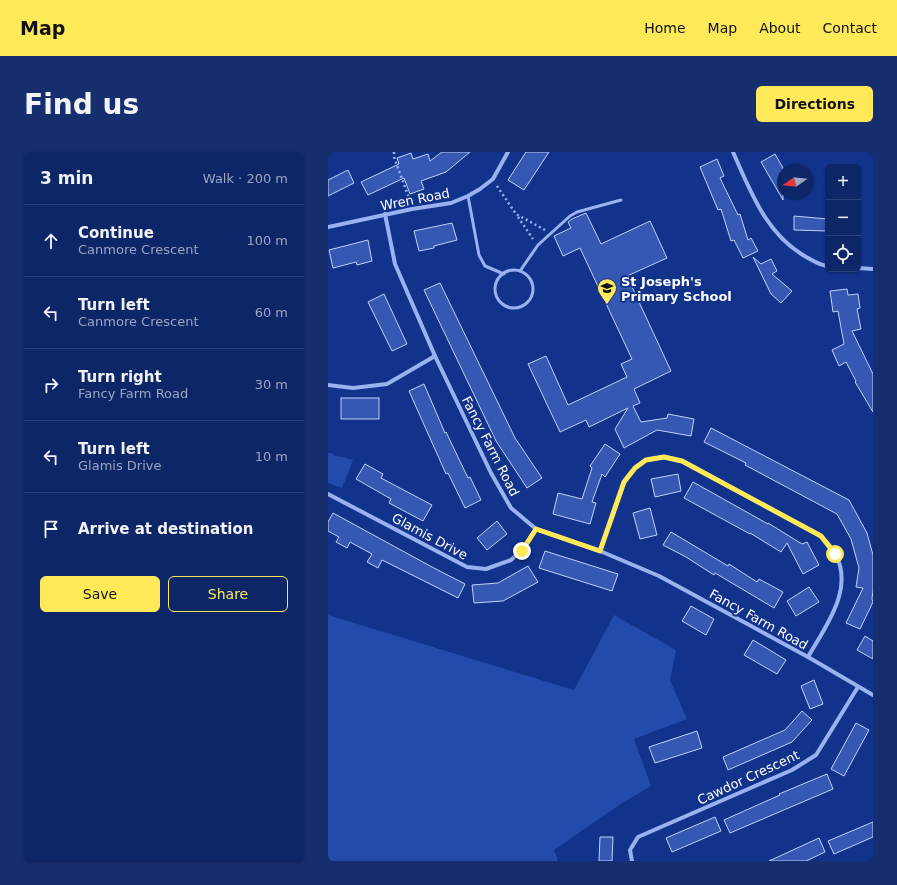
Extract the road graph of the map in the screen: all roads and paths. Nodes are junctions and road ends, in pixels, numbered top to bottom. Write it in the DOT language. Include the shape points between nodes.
graph roads {
  1 [pos="394,152"];
  2 [pos="508,152"];
  3 [pos="733,152"];
  4 [pos="493,178"];
  5 [pos="468,196"];
  6 [pos="621,200"];
  7 [pos="412,209"];
  8 [pos="385,214"];
  9 [pos="516,214"];
  10 [pos="328,227"];
  11 [pos="550,233"];
  12 [pos="538,245"];
  13 [pos="825,266"];
  14 [pos="861,268"];
  15 [pos="873,269"];
  16 [pos="520,271"];
  17 [pos="504,274"];
  18 [pos="435,356"];
  19 [pos="328,385"];
  20 [pos="328,494"];
  21 [pos="536,529"];
  22 [pos="600,551"];
  23 [pos="808,657"];
  24 [pos="858,687"];
  25 [pos="873,695"];
  26 [pos="632,861"];
  1 -- 7 [label="path"];
  2 -- 4 [label="street, Wren Road"];
  3 -- 13 [label="street" via="757,206 774,231 797,252"];
  4 -- 5 [label="street, Wren Road"];
  4 -- 9 [label="path"];
  5 -- 7 [label="street, Wren Road" via="451,203"];
  5 -- 17 [label="lane" via="479,255 485,266"];
  6 -- 11 [label="lane" via="577,212"];
  7 -- 8 [label="street, Wren Road"];
  8 -- 10 [label="street, Wren Road"];
  8 -- 18 [label="street, Fancy Farm Road" via="395,264"];
  9 -- 11 [label="path"];
  9 -- 12 [label="path"];
  11 -- 12 [label="lane"];
  12 -- 16 [label="lane"];
  14 -- 15 [label="street"];
  16 -- 17 [label="lane"];
  16 -- 17 [label="lane" via="531,281 533,292 525,305 516,308 505,305 498,298 496,284"];
  18 -- 19 [label="street" via="387,384 353,388"];
  18 -- 21 [label="street, Fancy Farm Road" via="491,473 511,508"];
  20 -- 21 [label="street, Glamis Drive" via="467,567 486,569 511,560 522,551"];
  21 -- 22 [label="street, Fancy Farm Road"];
  22 -- 23 [label="street, Fancy Farm Road" via="659,576"];
  22 -- 23 [label="street" via="624,482 635,468 646,460 664,457 682,461 821,536 835,554 841,571 841,589 834,612"];
  23 -- 24 [label="street, Fancy Farm Road"];
  24 -- 25 [label="street, Fancy Farm Road"];
  24 -- 26 [label="street, Cawdor Crescent" via="816,755 792,770 638,837 630,850"];
}
